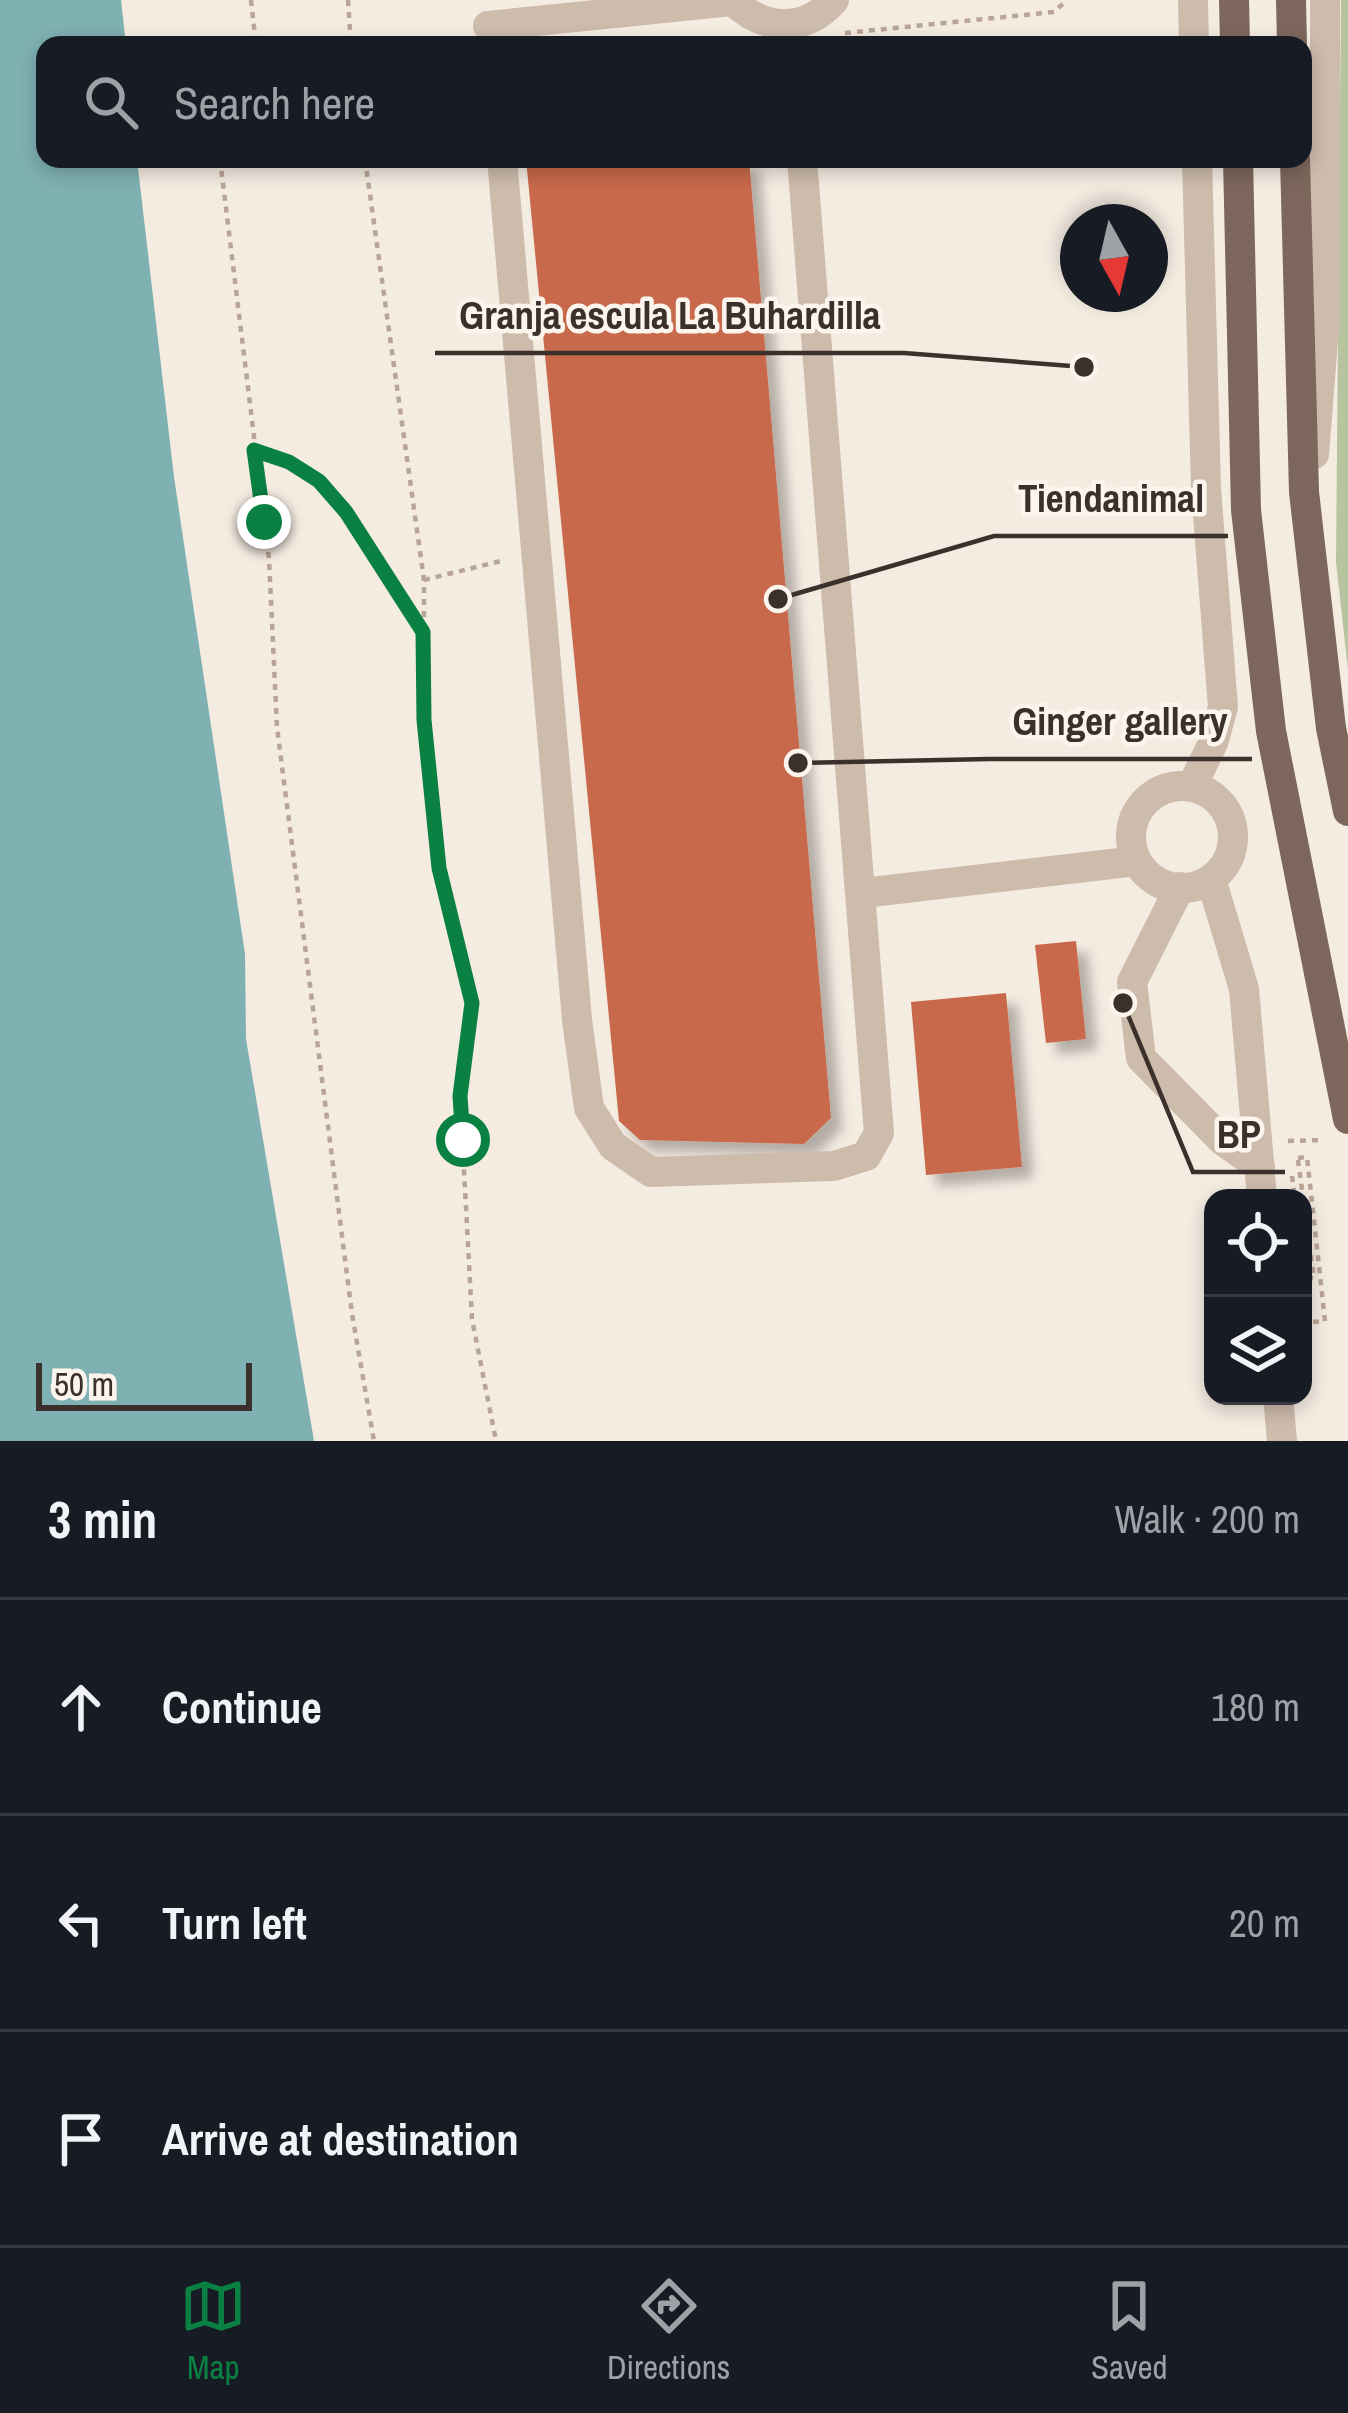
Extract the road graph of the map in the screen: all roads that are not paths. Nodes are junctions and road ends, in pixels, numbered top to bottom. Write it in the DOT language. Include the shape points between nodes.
graph roads {
  1 [pos="834,0"];
  2 [pos="1234,0"];
  3 [pos="1291,0"];
  4 [pos="1325,0"];
  5 [pos="732,1"];
  6 [pos="1191,1"];
  7 [pos="488,24"];
  8 [pos="791,35"];
  9 [pos="1193,36"];
  10 [pos="1235,36"];
  11 [pos="1292,36"];
  12 [pos="503,168"];
  13 [pos="803,168"];
  14 [pos="1197,168"];
  15 [pos="1238,168"];
  16 [pos="1295,168"];
  17 [pos="1307,532"];
  18 [pos="1192,787"];
  19 [pos="1348,811"];
  20 [pos="1137,861"];
  21 [pos="1211,879"];
  22 [pos="1180,887"];
  23 [pos="862,893"];
  24 [pos="1340,1129"];
  25 [pos="1261,1182"];
  26 [pos="1280,1405"];
  27 [pos="1282,1441"];
  1 -- 8 [label="lane"];
  2 -- 10 [label="main road"];
  3 -- 11 [label="main road"];
  4 -- 17 [label="lane" via="1324,315"];
  5 -- 7 [label="lane"];
  5 -- 8 [label="lane"];
  6 -- 9 [label="lane"];
  12 -- 23 [label="lane" via="577,1020 589,1108 613,1146 651,1172 834,1166 866,1156 879,1133"];
  13 -- 23 [label="lane"];
  14 -- 18 [label="lane" via="1206,489 1223,707"];
  15 -- 24 [label="main road" via="1246,510 1270,731"];
  16 -- 17 [label="main road"];
  17 -- 19 [label="main road"];
  18 -- 20 [label="lane" via="1158,791 1141,805 1131,839"];
  18 -- 21 [label="lane" via="1211,794 1232,823 1232,850"];
  20 -- 22 [label="lane" via="1148,875"];
  20 -- 23 [label="lane"];
  21 -- 22 [label="lane"];
  21 -- 25 [label="lane" via="1244,989"];
  22 -- 25 [label="lane" via="1132,982 1141,1058"];
  26 -- 27 [label="lane"];
}
